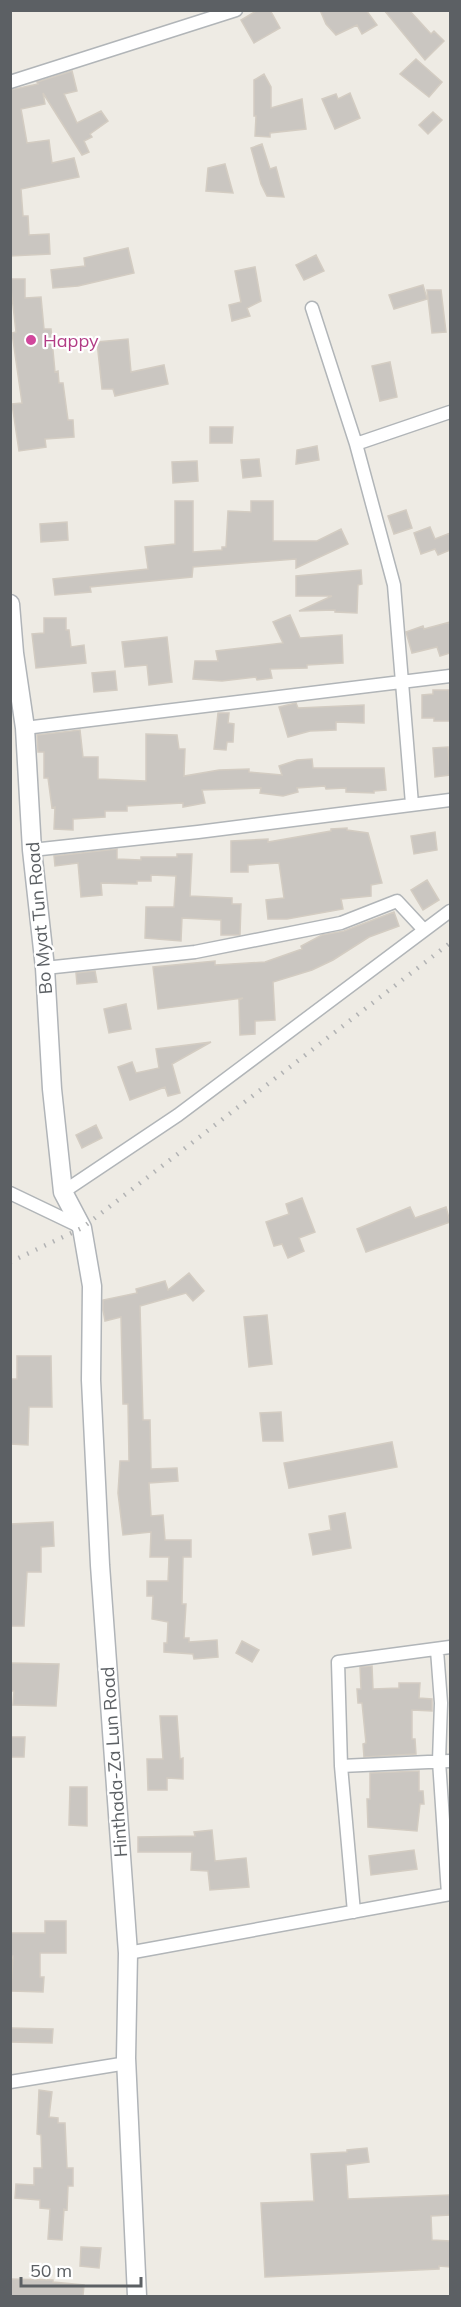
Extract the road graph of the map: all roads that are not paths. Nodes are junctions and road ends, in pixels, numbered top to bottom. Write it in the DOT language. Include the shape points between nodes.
graph roads {
  1 [pos="236,10"];
  2 [pos="10,82"];
  3 [pos="312,308"];
  4 [pos="450,412"];
  5 [pos="356,444"];
  6 [pos="10,604"];
  7 [pos="12,653"];
  8 [pos="450,676"];
  9 [pos="402,683"];
  10 [pos="25,728"];
  11 [pos="450,800"];
  12 [pos="412,804"];
  13 [pos="32,850"];
  14 [pos="450,911"];
  15 [pos="424,930"];
  16 [pos="45,968"];
  17 [pos="10,1192"];
  18 [pos="63,1192"];
  19 [pos="82,1228"];
  20 [pos="450,1647"];
  21 [pos="437,1650"];
  22 [pos="445,1761"];
  23 [pos="341,1766"];
  24 [pos="449,1894"];
  25 [pos="354,1912"];
  26 [pos="128,1953"];
  27 [pos="127,2064"];
  28 [pos="10,2082"];
  29 [pos="137,2296"];
  1 -- 2 [label="street"];
  3 -- 5 [label="street"];
  4 -- 5 [label="street"];
  5 -- 9 [label="street" via="394,585"];
  6 -- 7 [label="main road, Bo Myat Tun Road"];
  7 -- 10 [label="main road, Bo Myat Tun Road"];
  8 -- 9 [label="street"];
  9 -- 10 [label="street"];
  9 -- 12 [label="street"];
  10 -- 13 [label="main road, Bo Myat Tun Road"];
  11 -- 12 [label="street"];
  12 -- 13 [label="street"];
  13 -- 16 [label="main road, Bo Myat Tun Road"];
  14 -- 15 [label="street"];
  15 -- 16 [label="street" via="397,901 341,923 195,952"];
  15 -- 18 [label="street" via="178,1115"];
  16 -- 18 [label="main road, Bo Myat Tun Road"];
  17 -- 19 [label="street"];
  18 -- 19 [label="main road, Bo Myat Tun Road"];
  19 -- 26 [label="main road, Hinthada-Za Lun Road" via="92,1286 91,1380 100,1565"];
  20 -- 21 [label="street"];
  21 -- 22 [label="street"];
  21 -- 23 [label="street" via="338,1662"];
  22 -- 23 [label="street"];
  22 -- 24 [label="street"];
  23 -- 25 [label="street"];
  24 -- 25 [label="street"];
  25 -- 26 [label="street"];
  26 -- 27 [label="main road, Hinthada-Za Lun Road"];
  27 -- 28 [label="street"];
  27 -- 29 [label="main road, Hinthada-Za Lun Road"];
}
